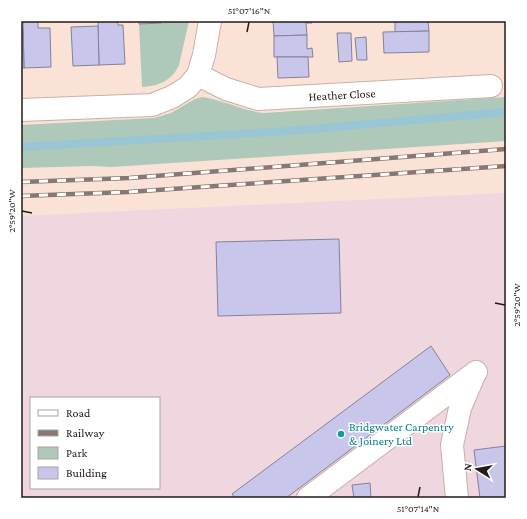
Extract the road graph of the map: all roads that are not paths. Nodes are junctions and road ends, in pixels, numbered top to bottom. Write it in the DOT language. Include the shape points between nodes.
graph roads {
  1 [pos="210,21"];
  2 [pos="198,75"];
  3 [pos="491,86"];
  4 [pos="21,110"];
  5 [pos="308,498"];
  6 [pos="457,498"];
  1 -- 2 [label="street"];
  2 -- 3 [label="street, Heather Close" via="226,89 258,99"];
  2 -- 4 [label="street" via="188,87 172,98 152,105"];
  5 -- 6 [label="street" via="476,372 460,408 452,445"];
}
